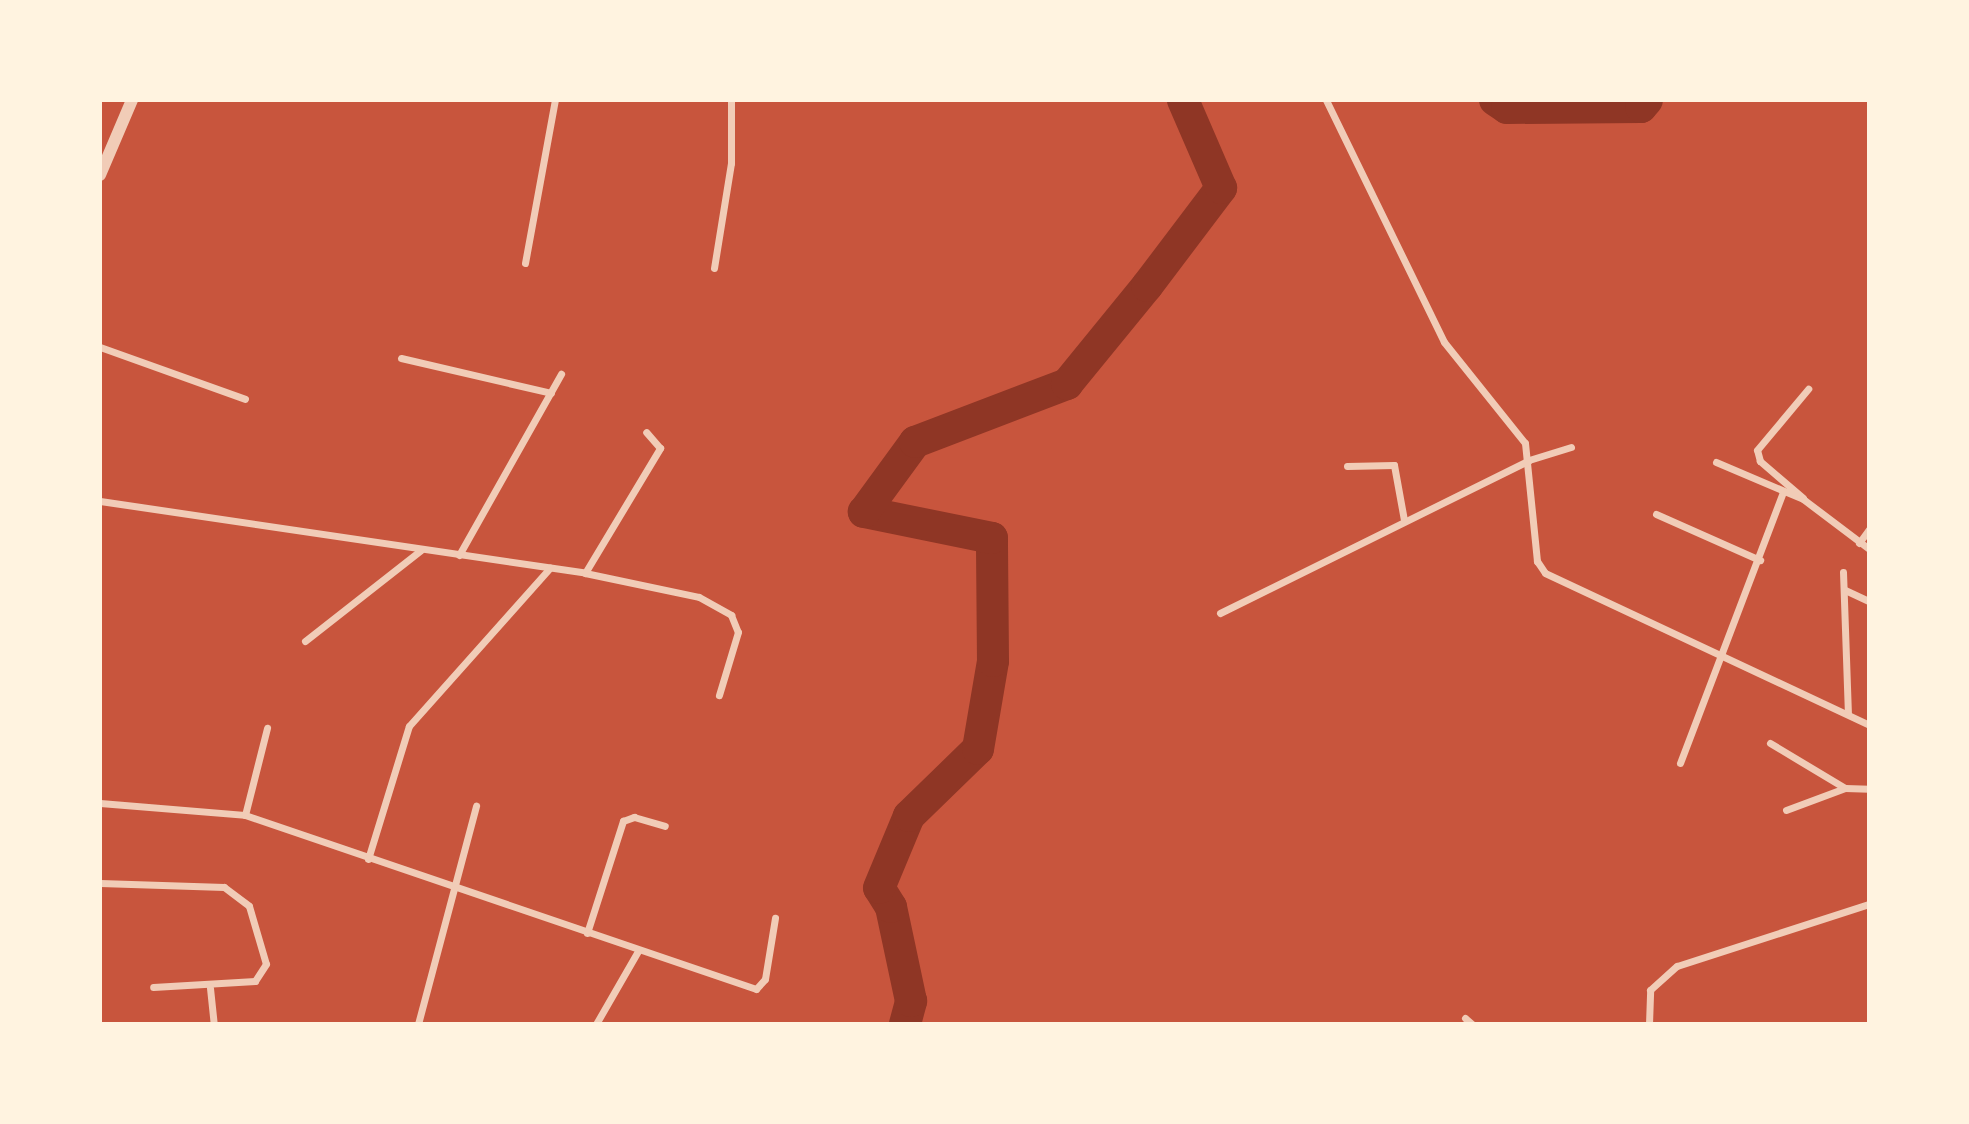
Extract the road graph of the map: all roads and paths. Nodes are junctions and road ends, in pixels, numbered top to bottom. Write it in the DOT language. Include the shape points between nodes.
graph roads {
  1 [pos="132,100"];
  2 [pos="555,100"];
  3 [pos="731,100"];
  4 [pos="1326,100"];
  5 [pos="100,175"];
  6 [pos="525,263"];
  7 [pos="714,268"];
  8 [pos="100,348"];
  9 [pos="401,358"];
  10 [pos="561,374"];
  11 [pos="1808,389"];
  12 [pos="551,393"];
  13 [pos="245,399"];
  14 [pos="646,432"];
  15 [pos="1571,447"];
  16 [pos="1529,460"];
  17 [pos="1716,462"];
  18 [pos="1347,466"];
  19 [pos="1783,492"];
  20 [pos="1804,499"];
  21 [pos="100,501"];
  22 [pos="1656,514"];
  23 [pos="1404,520"];
  24 [pos="1869,529"];
  25 [pos="1859,542"];
  26 [pos="1869,549"];
  27 [pos="421,550"];
  28 [pos="458,555"];
  29 [pos="1760,561"];
  30 [pos="550,568"];
  31 [pos="1843,572"];
  32 [pos="585,573"];
  33 [pos="1845,590"];
  34 [pos="1869,601"];
  35 [pos="1220,613"];
  36 [pos="305,641"];
  37 [pos="1720,655"];
  38 [pos="719,695"];
  39 [pos="1848,713"];
  40 [pos="1869,724"];
  41 [pos="267,728"];
  42 [pos="1770,743"];
  43 [pos="1680,763"];
  44 [pos="1845,788"];
  45 [pos="1869,789"];
  46 [pos="100,803"];
  47 [pos="476,806"];
  48 [pos="1786,810"];
  49 [pos="245,815"];
  50 [pos="665,827"];
  51 [pos="368,859"];
  52 [pos="100,883"];
  53 [pos="453,888"];
  54 [pos="1869,904"];
  55 [pos="775,918"];
  56 [pos="587,933"];
  57 [pos="638,951"];
  58 [pos="153,987"];
  59 [pos="210,988"];
  60 [pos="214,1024"];
  61 [pos="418,1024"];
  62 [pos="596,1024"];
  63 [pos="1649,1024"];
  1 -- 5 [label="street"];
  2 -- 6 [label="street"];
  3 -- 7 [label="street" via="731,163"];
  4 -- 16 [label="street" via="1444,342 1516,428"];
  8 -- 13 [label="street"];
  9 -- 12 [label="street"];
  10 -- 12 [label="street"];
  11 -- 20 [label="street" via="1757,450 1760,461"];
  12 -- 28 [label="street"];
  14 -- 32 [label="street" via="660,448"];
  15 -- 16 [label="street"];
  16 -- 23 [label="street"];
  16 -- 37 [label="street" via="1537,561 1545,573"];
  17 -- 19 [label="street"];
  18 -- 23 [label="street" via="1394,465"];
  19 -- 20 [label="street"];
  19 -- 29 [label="street"];
  20 -- 25 [label="street"];
  21 -- 27 [label="street"];
  22 -- 29 [label="street"];
  23 -- 35 [label="street"];
  24 -- 25 [label="street"];
  25 -- 26 [label="street"];
  27 -- 28 [label="street"];
  27 -- 36 [label="street"];
  28 -- 30 [label="street"];
  29 -- 37 [label="street"];
  30 -- 32 [label="street"];
  30 -- 51 [label="street" via="409,726"];
  31 -- 33 [label="street"];
  32 -- 38 [label="street" via="699,597 731,615 738,632"];
  33 -- 34 [label="street"];
  33 -- 39 [label="street"];
  37 -- 39 [label="street"];
  37 -- 43 [label="street"];
  39 -- 40 [label="street"];
  41 -- 49 [label="street"];
  42 -- 44 [label="street"];
  44 -- 45 [label="street"];
  44 -- 48 [label="street"];
  46 -- 49 [label="street"];
  47 -- 53 [label="street"];
  49 -- 51 [label="street"];
  50 -- 56 [label="street" via="634,817 623,821"];
  51 -- 53 [label="street"];
  52 -- 59 [label="street" via="223,887 238,893 249,906 266,964 263,973"];
  53 -- 56 [label="street"];
  53 -- 61 [label="street"];
  54 -- 63 [label="street" via="1677,966 1650,990"];
  55 -- 57 [label="street" via="761,986 746,987"];
  56 -- 57 [label="street"];
  57 -- 62 [label="street"];
  58 -- 59 [label="street"];
  59 -- 60 [label="street"];
}
